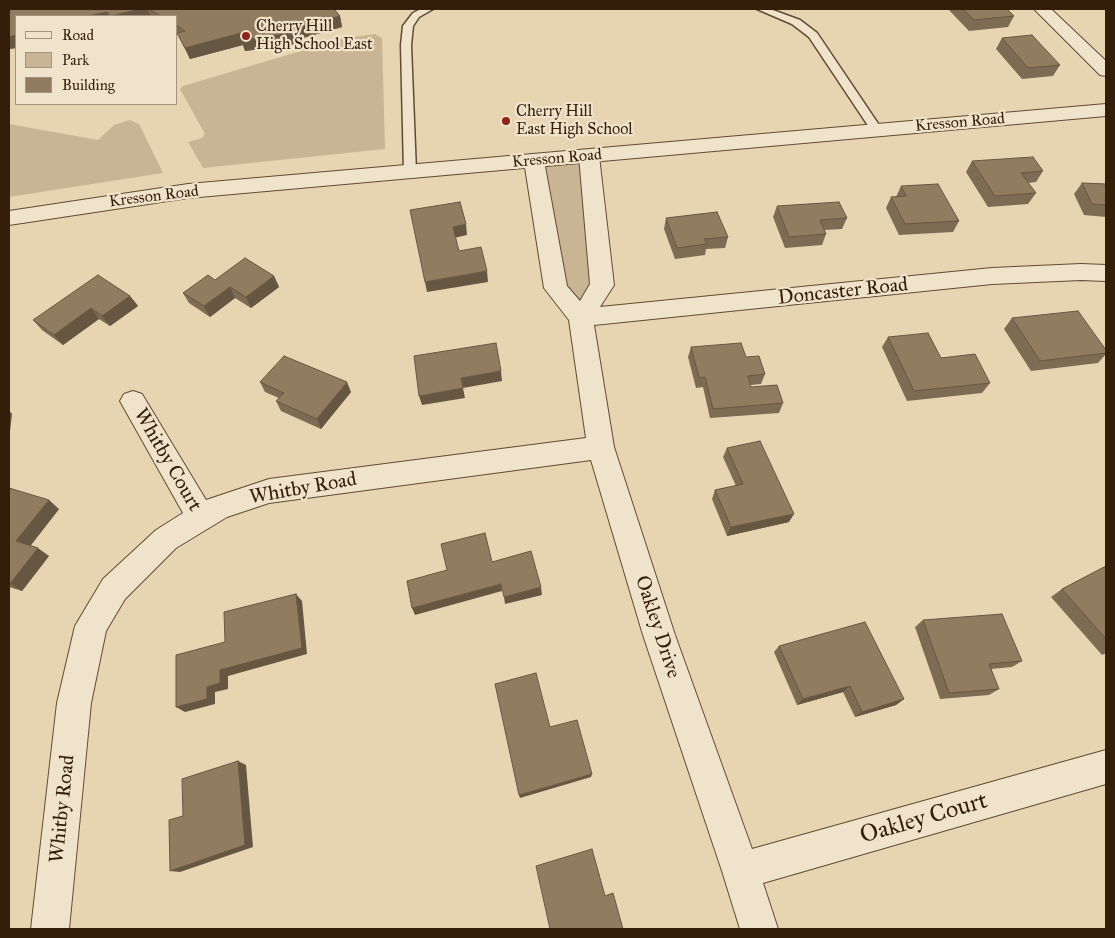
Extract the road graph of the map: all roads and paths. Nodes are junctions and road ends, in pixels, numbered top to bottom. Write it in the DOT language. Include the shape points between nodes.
graph roads {
  1 [pos="428,9"];
  2 [pos="762,9"];
  3 [pos="1042,9"];
  4 [pos="1106,71"];
  5 [pos="1106,110"];
  6 [pos="877,131"];
  7 [pos="589,156"];
  8 [pos="534,161"];
  9 [pos="410,172"];
  10 [pos="9,218"];
  11 [pos="1106,273"];
  12 [pos="581,318"];
  13 [pos="133,401"];
  14 [pos="601,448"];
  15 [pos="201,518"];
  16 [pos="1106,767"];
  17 [pos="741,871"];
  18 [pos="50,929"];
  19 [pos="759,929"];
  1 -- 9 [label="lane" via="416,15 408,26"];
  2 -- 6 [label="lane" via="796,22 813,35"];
  3 -- 4 [label="street"];
  5 -- 6 [label="street, Kresson Road"];
  6 -- 7 [label="street, Kresson Road"];
  7 -- 8 [label="street, Kresson Road"];
  7 -- 12 [label="street" via="602,284"];
  8 -- 9 [label="street, Kresson Road"];
  8 -- 12 [label="street" via="556,288"];
  9 -- 10 [label="street, Kresson Road" via="188,191"];
  11 -- 12 [label="street, Doncaster Road" via="992,276"];
  12 -- 14 [label="street, Oakley Drive"];
  13 -- 15 [label="street, Whitby Court"];
  14 -- 15 [label="street, Whitby Road" via="269,491 218,507"];
  14 -- 17 [label="street, Oakley Drive" via="659,634"];
  15 -- 18 [label="street, Whitby Road" via="166,539 114,588 91,626 74,703"];
  16 -- 17 [label="street, Oakley Court"];
  17 -- 19 [label="street, Oakley Drive"];
}
